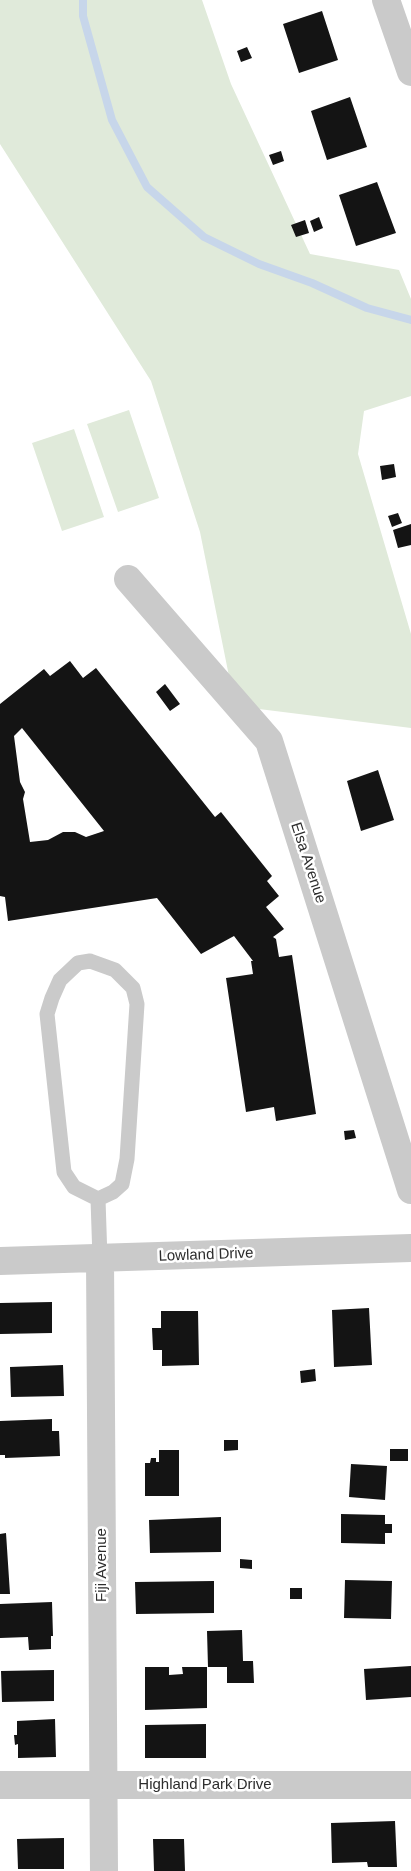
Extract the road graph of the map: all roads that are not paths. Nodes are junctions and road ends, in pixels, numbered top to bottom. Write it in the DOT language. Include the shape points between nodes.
graph roads {
  1 [pos="386,0"];
  2 [pos="411,72"];
  3 [pos="128,579"];
  4 [pos="411,1190"];
  5 [pos="98,1199"];
  6 [pos="411,1248"];
  7 [pos="100,1259"];
  8 [pos="0,1261"];
  9 [pos="0,1785"];
  10 [pos="104,1785"];
  11 [pos="411,1785"];
  12 [pos="104,1871"];
  1 -- 2 [label="street"];
  3 -- 4 [label="street, Elsa Avenue" via="269,741"];
  5 -- 5 [label="lane" via="122,1184 127,1159 137,1004 133,988 115,970 90,961 78,963 60,980 47,1014 64,1172 74,1188"];
  5 -- 7 [label="lane"];
  6 -- 7 [label="street, Lowland Drive"];
  7 -- 8 [label="street, Lowland Drive"];
  7 -- 10 [label="street, Fiji Avenue"];
  9 -- 10 [label="street, Highland Park Drive"];
  10 -- 11 [label="street, Highland Park Drive"];
  10 -- 12 [label="street, Fiji Avenue"];
}
